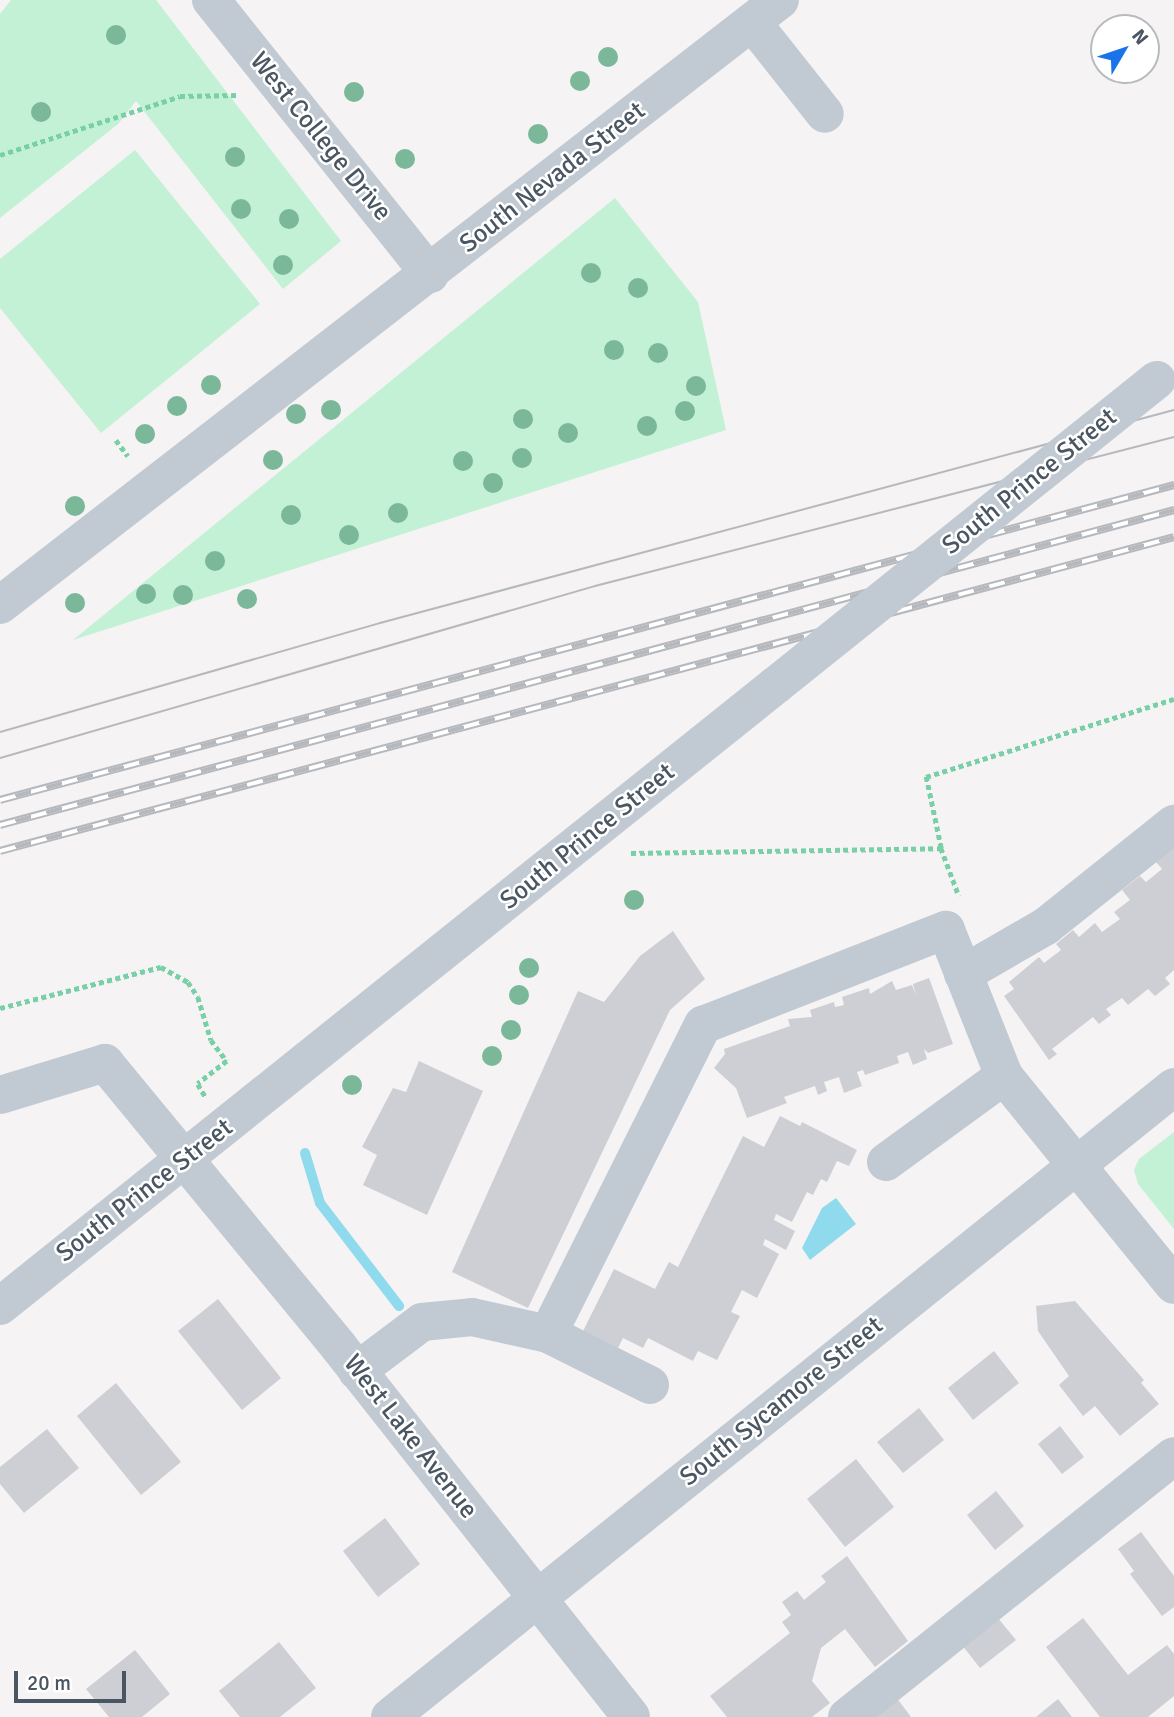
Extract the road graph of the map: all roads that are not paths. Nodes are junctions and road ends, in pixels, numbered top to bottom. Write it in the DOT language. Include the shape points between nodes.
graph roads {
  1 [pos="211,0"];
  2 [pos="766,11"];
  3 [pos="825,114"];
  4 [pos="430,274"];
  5 [pos="1166,373"];
  6 [pos="0,605"];
  7 [pos="1174,824"];
  8 [pos="963,974"];
  9 [pos="1004,1076"];
  10 [pos="1174,1087"];
  11 [pos="0,1095"];
  12 [pos="187,1159"];
  13 [pos="886,1161"];
  14 [pos="1076,1163"];
  15 [pos="1174,1284"];
  16 [pos="0,1306"];
  17 [pos="548,1334"];
  18 [pos="357,1371"];
  19 [pos="650,1385"];
  20 [pos="1174,1456"];
  21 [pos="538,1600"];
  22 [pos="390,1717"];
  23 [pos="631,1717"];
  24 [pos="847,1717"];
  1 -- 4 [label="street, West College Drive"];
  2 -- 3 [label="street"];
  2 -- 4 [label="street, South Nevada Street"];
  4 -- 6 [label="street, South Nevada Street"];
  5 -- 12 [label="street, South Prince Street, bridge"];
  7 -- 8 [label="street" via="1046,926"];
  8 -- 9 [label="street"];
  8 -- 17 [label="street" via="946,930 703,1025"];
  9 -- 13 [label="street"];
  9 -- 14 [label="street"];
  10 -- 14 [label="street, South Sycamore Street"];
  11 -- 12 [label="street, West Lake Avenue" via="105,1063"];
  12 -- 16 [label="street, South Prince Street"];
  12 -- 18 [label="street, West Lake Avenue"];
  14 -- 15 [label="street"];
  14 -- 21 [label="street, South Sycamore Street"];
  17 -- 18 [label="street" via="472,1317 422,1322"];
  17 -- 19 [label="street"];
  18 -- 21 [label="street, West Lake Avenue"];
  20 -- 24 [label="street"];
  21 -- 22 [label="street, South Sycamore Street"];
  21 -- 23 [label="street, West Lake Avenue"];
}
